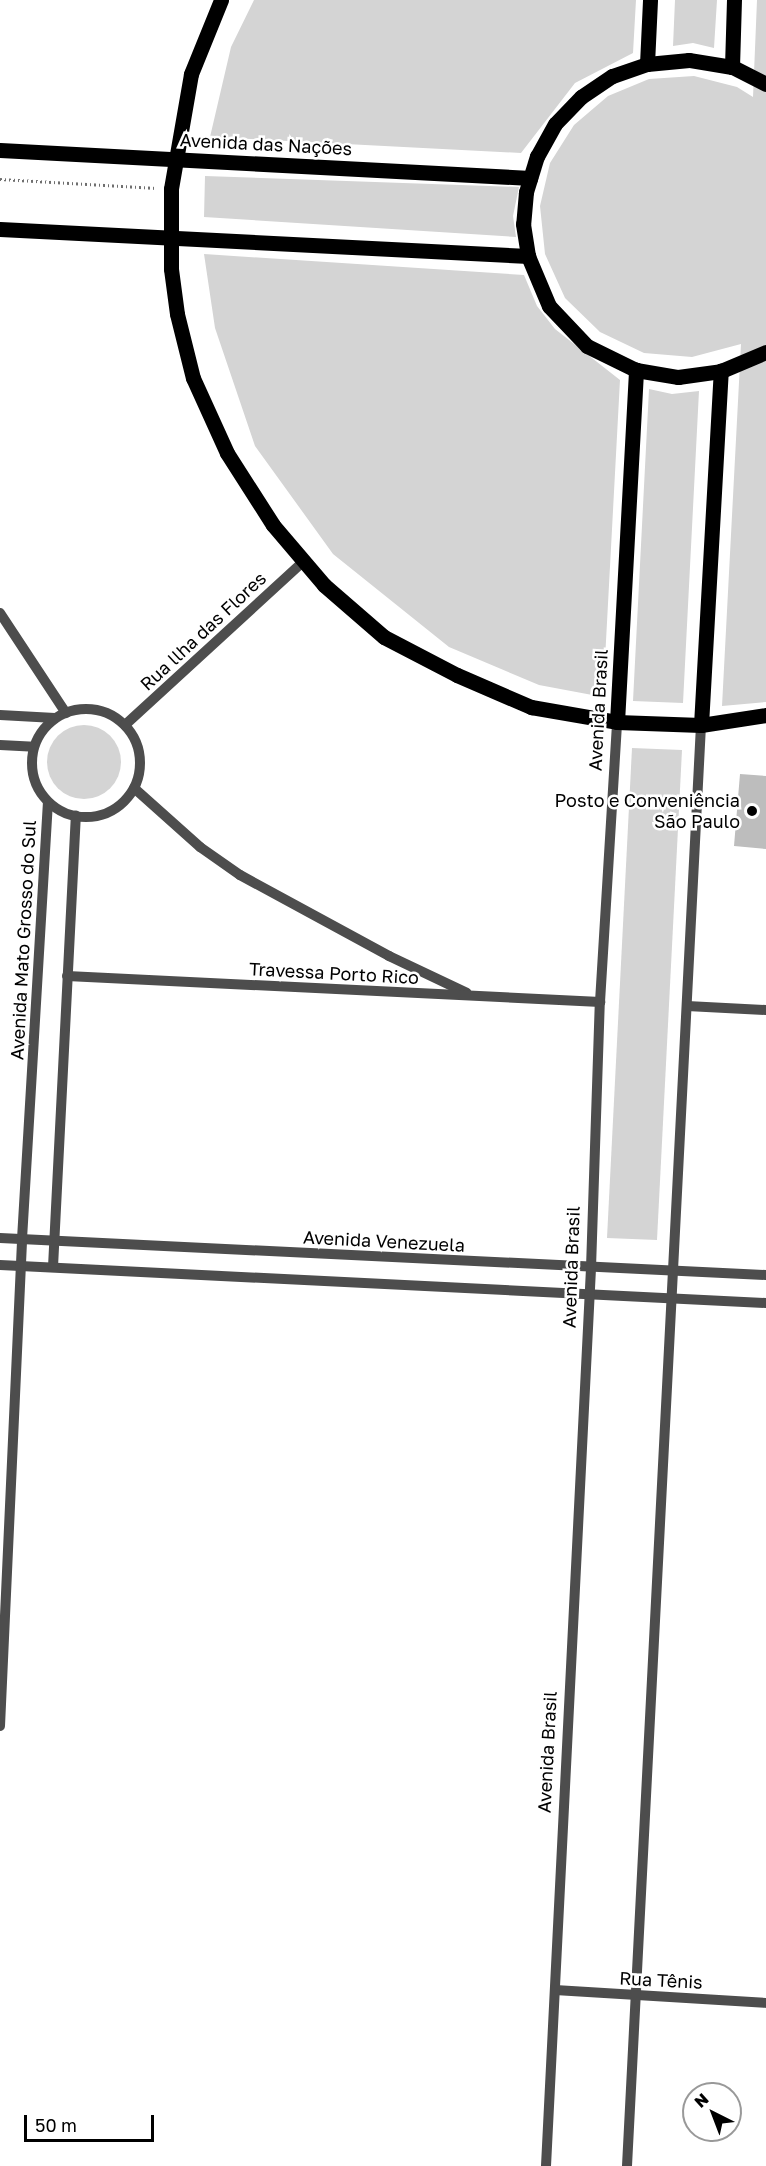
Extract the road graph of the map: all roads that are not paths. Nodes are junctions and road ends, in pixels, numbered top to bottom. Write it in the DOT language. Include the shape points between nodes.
graph roads {
  1 [pos="221,0"];
  2 [pos="650,0"];
  3 [pos="734,0"];
  4 [pos="647,64"];
  5 [pos="732,67"];
  6 [pos="766,84"];
  7 [pos="0,150"];
  8 [pos="175,159"];
  9 [pos="530,178"];
  10 [pos="0,229"];
  11 [pos="170,236"];
  12 [pos="528,256"];
  13 [pos="766,352"];
  14 [pos="636,370"];
  15 [pos="721,372"];
  16 [pos="303,562"];
  17 [pos="0,613"];
  18 [pos="66,713"];
  19 [pos="0,715"];
  20 [pos="766,715"];
  21 [pos="55,718"];
  22 [pos="617,722"];
  23 [pos="125,725"];
  24 [pos="701,725"];
  25 [pos="0,745"];
  26 [pos="34,747"];
  27 [pos="134,788"];
  28 [pos="48,803"];
  29 [pos="76,816"];
  30 [pos="68,976"];
  31 [pos="474,996"];
  32 [pos="600,1002"];
  33 [pos="687,1006"];
  34 [pos="766,1010"];
  35 [pos="0,1238"];
  36 [pos="22,1239"];
  37 [pos="54,1241"];
  38 [pos="0,1265"];
  39 [pos="21,1266"];
  40 [pos="53,1267"];
  41 [pos="591,1268"];
  42 [pos="673,1271"];
  43 [pos="766,1275"];
  44 [pos="590,1294"];
  45 [pos="672,1298"];
  46 [pos="766,1303"];
  47 [pos="0,1726"];
  48 [pos="555,1990"];
  49 [pos="635,1995"];
  50 [pos="766,2003"];
  51 [pos="546,2166"];
  52 [pos="627,2166"];
  1 -- 8 [label="main road" via="191,74"];
  2 -- 4 [label="main road"];
  3 -- 5 [label="main road"];
  4 -- 5 [label="main road" via="689,60"];
  4 -- 9 [label="main road" via="612,76 581,97 555,124"];
  5 -- 6 [label="main road"];
  7 -- 8 [label="main road, Avenida das Nações"];
  8 -- 9 [label="main road, Avenida das Nações"];
  8 -- 11 [label="main road"];
  9 -- 12 [label="main road" via="524,224"];
  10 -- 11 [label="main road"];
  11 -- 12 [label="main road"];
  11 -- 16 [label="main road" via="177,314 193,378 227,453"];
  12 -- 14 [label="main road" via="549,306 587,346"];
  13 -- 15 [label="main road"];
  14 -- 15 [label="main road" via="678,377"];
  14 -- 22 [label="main road, Avenida Brasil"];
  15 -- 24 [label="main road"];
  16 -- 22 [label="main road" via="384,637 457,675 531,707"];
  16 -- 23 [label="street, Rua llha das Flores"];
  17 -- 18 [label="street"];
  18 -- 21 [label="street"];
  18 -- 23 [label="street" via="93,709"];
  19 -- 21 [label="street"];
  20 -- 24 [label="main road"];
  21 -- 26 [label="street"];
  22 -- 24 [label="main road"];
  22 -- 32 [label="street, Avenida Brasil"];
  23 -- 27 [label="street" via="140,755"];
  24 -- 33 [label="street"];
  25 -- 26 [label="street"];
  26 -- 28 [label="street" via="33,777"];
  27 -- 29 [label="street" via="113,810 99,816"];
  27 -- 31 [label="street" via="191,839 240,875 388,956"];
  28 -- 29 [label="street"];
  28 -- 36 [label="street, Avenida Mato Grosso do Sul"];
  29 -- 30 [label="street"];
  30 -- 31 [label="street, Travessa Porto Rico"];
  30 -- 37 [label="street"];
  31 -- 32 [label="street, Travessa Porto Rico"];
  32 -- 41 [label="street, Avenida Brasil"];
  33 -- 34 [label="street"];
  33 -- 42 [label="street"];
  35 -- 36 [label="street, Avenida Venezuela"];
  36 -- 37 [label="street, Avenida Venezuela"];
  36 -- 39 [label="street, Avenida Mato Grosso do Sul"];
  37 -- 40 [label="street"];
  37 -- 41 [label="street, Avenida Venezuela"];
  38 -- 39 [label="street"];
  39 -- 40 [label="street"];
  39 -- 47 [label="street, Avenida Mato Grosso do Sul"];
  40 -- 44 [label="street"];
  41 -- 42 [label="street, Avenida Venezuela"];
  41 -- 44 [label="street, Avenida Brasil"];
  42 -- 43 [label="street, Avenida Venezuela"];
  42 -- 45 [label="street"];
  44 -- 45 [label="street"];
  44 -- 48 [label="street, Avenida Brasil"];
  45 -- 46 [label="street"];
  45 -- 49 [label="street"];
  48 -- 49 [label="street, Rua Tênis"];
  48 -- 51 [label="street, Avenida Brasil"];
  49 -- 50 [label="street, Rua Tênis"];
  49 -- 52 [label="street"];
}
